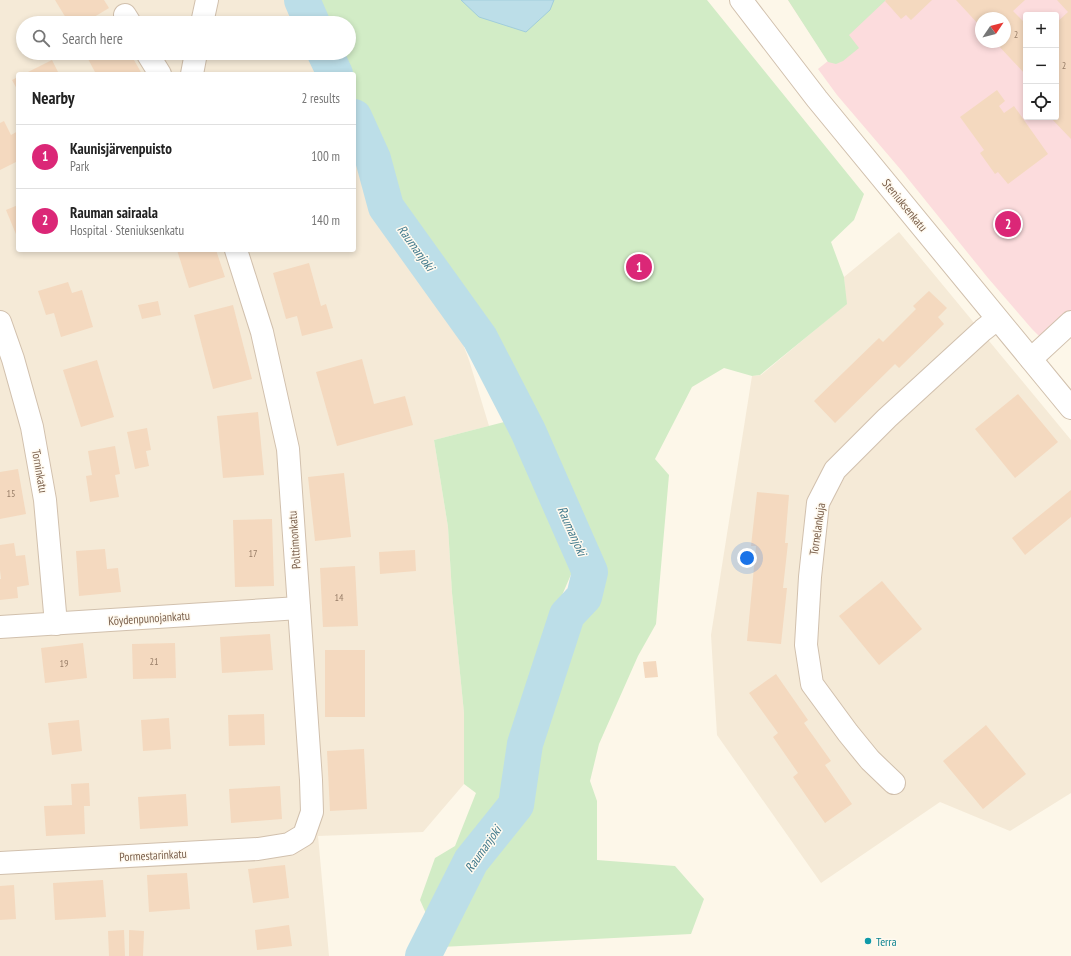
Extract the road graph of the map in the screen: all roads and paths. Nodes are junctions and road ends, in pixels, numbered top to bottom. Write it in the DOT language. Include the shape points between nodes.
graph roads {
  1 [pos="206,0"];
  2 [pos="741,0"];
  3 [pos="203,16"];
  4 [pos="151,60"];
  5 [pos="195,60"];
  6 [pos="159,72"];
  7 [pos="192,72"];
  8 [pos="237,252"];
  9 [pos="997,319"];
  10 [pos="0,322"];
  11 [pos="1071,322"];
  12 [pos="1031,359"];
  13 [pos="1071,408"];
  14 [pos="299,608"];
  15 [pos="56,624"];
  16 [pos="0,627"];
  17 [pos="894,782"];
  18 [pos="304,835"];
  19 [pos="0,863"];
  1 -- 3 [label="street"];
  2 -- 9 [label="street, Steniuksenkatu" via="817,99"];
  4 -- 6 [label="street"];
  5 -- 7 [label="street"];
  8 -- 14 [label="street, Polttimonkatu" via="262,332 288,449"];
  9 -- 12 [label="street, Steniuksenkatu"];
  9 -- 17 [label="street, Tornelankuja" via="887,418 835,470 818,503 806,646 812,684 870,760"];
  10 -- 15 [label="street, Torninkatu" via="13,359 33,434 45,500"];
  11 -- 12 [label="street"];
  12 -- 13 [label="street, Steniuksenkatu"];
  14 -- 15 [label="street, Köydenpunojankatu"];
  14 -- 18 [label="street, Polttimonkatu" via="312,812"];
  15 -- 16 [label="street, Köydenpunojankatu"];
  18 -- 19 [label="street, Pormestarinkatu" via="289,844 258,849"];
}
